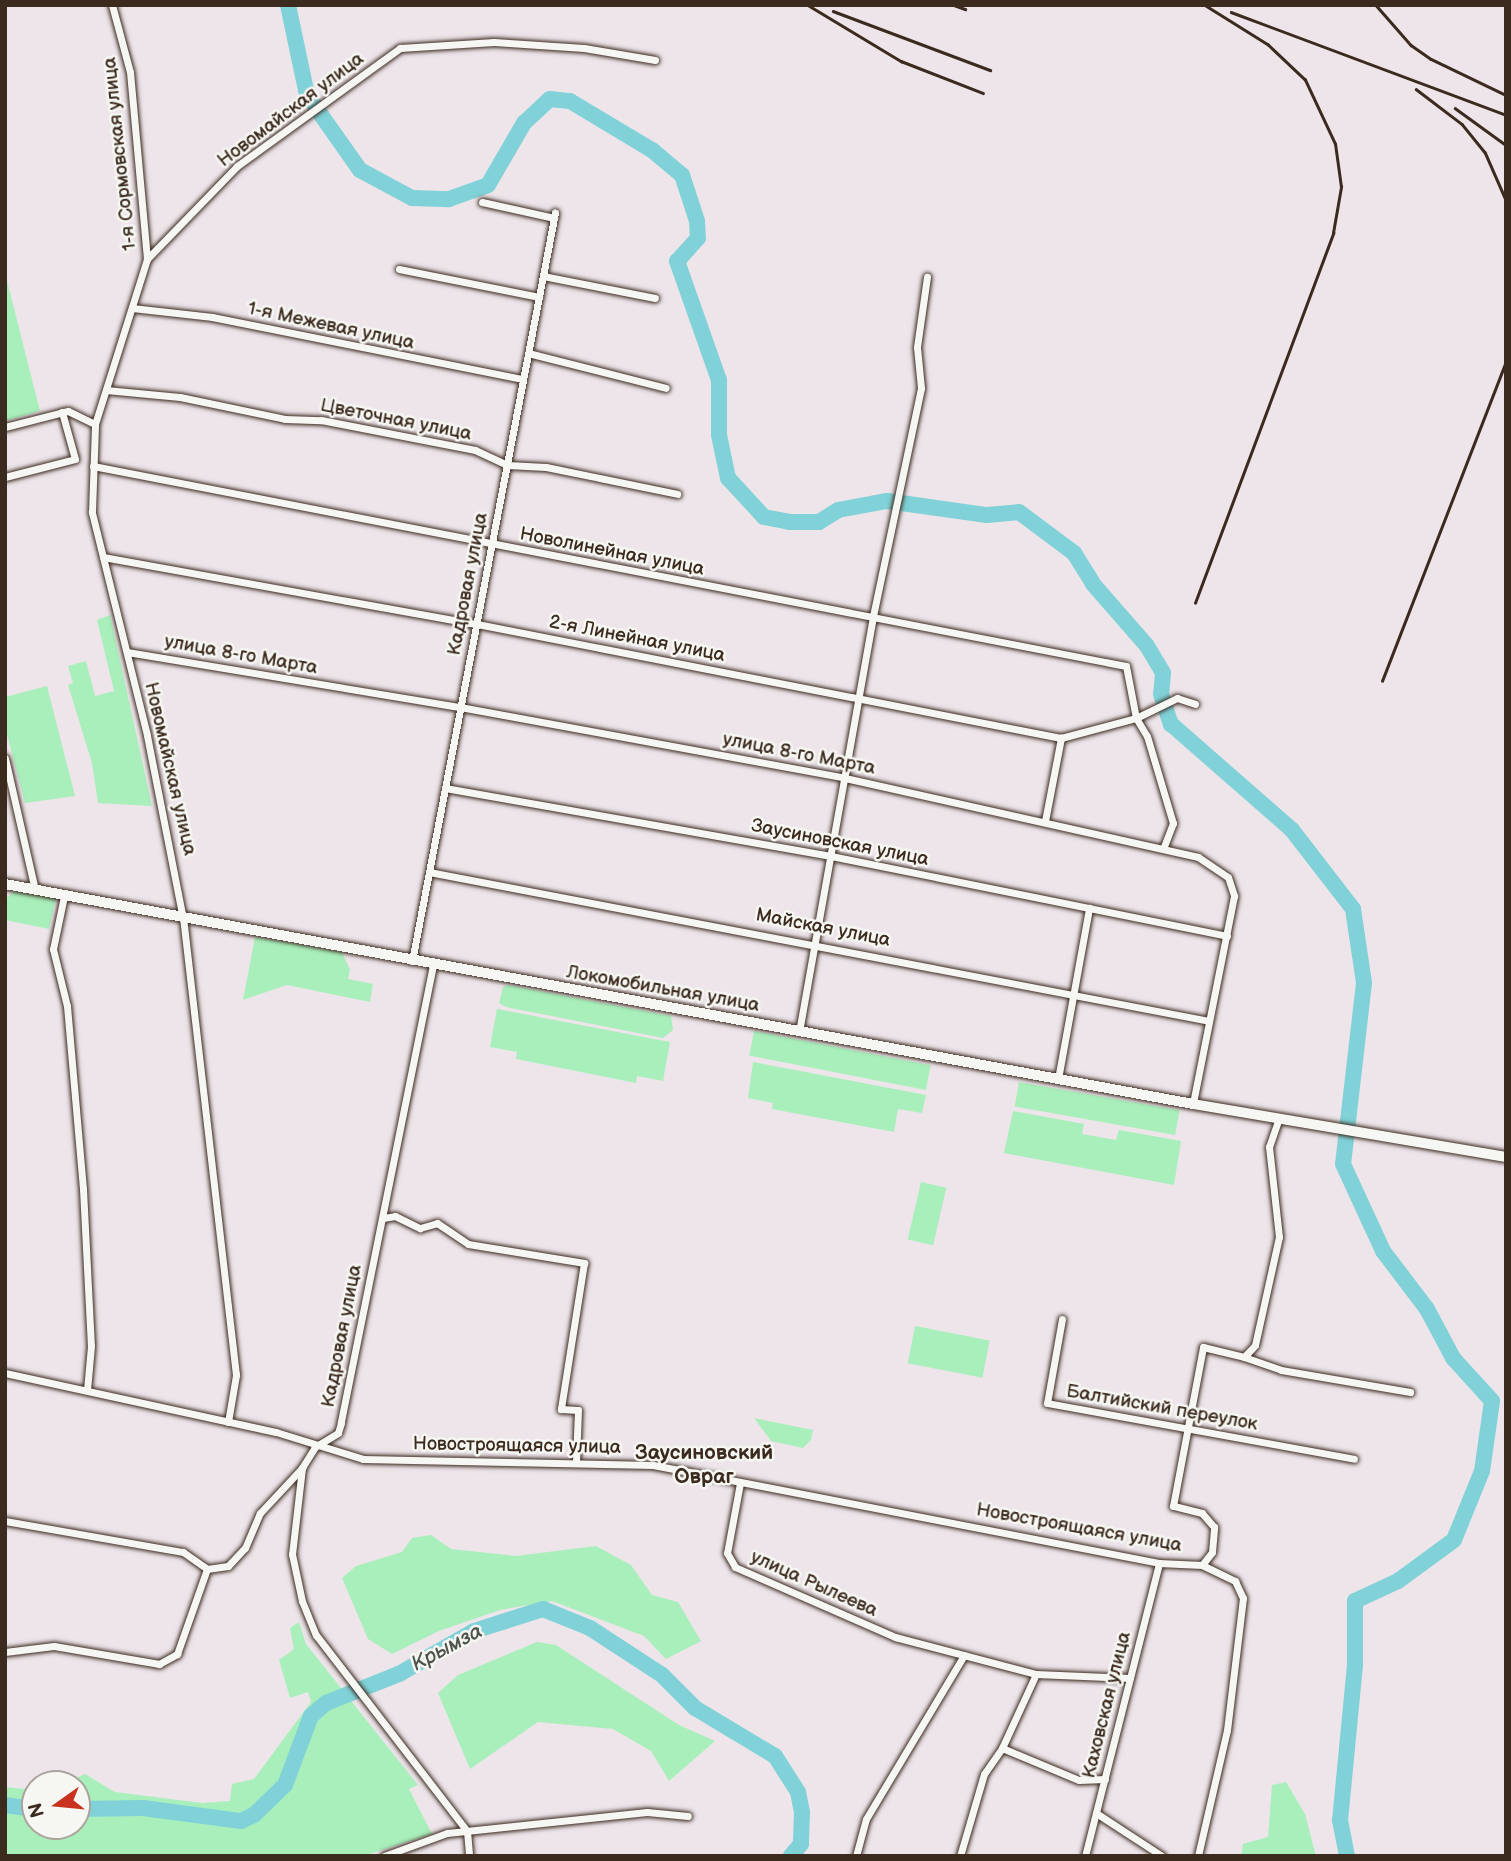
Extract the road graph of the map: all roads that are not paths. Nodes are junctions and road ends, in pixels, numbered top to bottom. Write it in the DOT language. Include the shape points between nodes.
graph roads {
  1 [pos="112,5"];
  2 [pos="655,60"];
  3 [pos="482,202"];
  4 [pos="147,259"];
  5 [pos="399,269"];
  6 [pos="543,276"];
  7 [pos="927,277"];
  8 [pos="539,297"];
  9 [pos="655,298"];
  10 [pos="132,308"];
  11 [pos="528,353"];
  12 [pos="523,379"];
  13 [pos="666,388"];
  14 [pos="106,390"];
  15 [pos="62,412"];
  16 [pos="95,424"];
  17 [pos="5,427"];
  18 [pos="507,465"];
  19 [pos="93,466"];
  20 [pos="5,477"];
  21 [pos="677,494"];
  22 [pos="492,545"];
  23 [pos="103,557"];
  24 [pos="873,616"];
  25 [pos="477,624"];
  26 [pos="127,652"];
  27 [pos="858,699"];
  28 [pos="1195,704"];
  29 [pos="460,707"];
  30 [pos="1136,718"];
  31 [pos="1061,738"];
  32 [pos="5,758"];
  33 [pos="845,778"];
  34 [pos="8,782"];
  35 [pos="445,788"];
  36 [pos="1045,821"];
  37 [pos="1164,846"];
  38 [pos="831,856"];
  39 [pos="429,872"];
  40 [pos="5,884"];
  41 [pos="35,890"];
  42 [pos="64,896"];
  43 [pos="1089,908"];
  44 [pos="183,919"];
  45 [pos="1227,936"];
  46 [pos="815,942"];
  47 [pos="412,961"];
  48 [pos="433,965"];
  49 [pos="1072,993"];
  50 [pos="1209,1021"];
  51 [pos="799,1032"];
  52 [pos="1058,1080"];
  53 [pos="1193,1104"];
  54 [pos="1279,1118"];
  55 [pos="1506,1157"];
  56 [pos="383,1218"];
  57 [pos="1062,1318"];
  58 [pos="1244,1357"];
  59 [pos="5,1373"];
  60 [pos="87,1390"];
  61 [pos="1410,1392"];
  62 [pos="228,1422"];
  63 [pos="1188,1429"];
  64 [pos="314,1447"];
  65 [pos="1354,1459"];
  66 [pos="576,1462"];
  67 [pos="302,1468"];
  68 [pos="740,1483"];
  69 [pos="5,1521"];
  70 [pos="1159,1563"];
  71 [pos="1202,1565"];
  72 [pos="207,1569"];
  73 [pos="5,1652"];
  74 [pos="964,1655"];
  75 [pos="1036,1674"];
  76 [pos="1130,1678"];
  77 [pos="1002,1748"];
  78 [pos="1105,1779"];
  79 [pos="1096,1814"];
  80 [pos="688,1816"];
  81 [pos="467,1831"];
  82 [pos="384,1856"];
  83 [pos="469,1856"];
  84 [pos="856,1856"];
  85 [pos="960,1856"];
  86 [pos="1085,1856"];
  87 [pos="1162,1856"];
  88 [pos="1198,1856"];
  1 -- 4 [label="street, 1-я Сормовская улица" via="130,72"];
  2 -- 4 [label="street, Новомайская улица" via="584,48 494,42 400,48 237,166"];
  3 -- 6 [label="street, Кадровая улица" via="554,215"];
  4 -- 10 [label="street, Новомайская улица"];
  5 -- 8 [label="street"];
  6 -- 8 [label="street, Кадровая улица"];
  6 -- 9 [label="street"];
  7 -- 24 [label="street" via="917,346 921,388"];
  8 -- 11 [label="street, Кадровая улица"];
  10 -- 12 [label="street, 1-я Межевая улица" via="212,317"];
  10 -- 14 [label="street, Новомайская улица"];
  11 -- 12 [label="street, Кадровая улица"];
  11 -- 13 [label="street"];
  12 -- 18 [label="street, Кадровая улица"];
  14 -- 16 [label="street, Новомайская улица"];
  14 -- 18 [label="street, Цветочная улица" via="180,397 285,419 321,421 475,450"];
  15 -- 16 [label="street"];
  15 -- 17 [label="street"];
  15 -- 20 [label="street" via="75,459"];
  16 -- 19 [label="street, Новомайская улица"];
  18 -- 21 [label="street, Цветочная улица" via="546,467"];
  18 -- 22 [label="street, Кадровая улица"];
  19 -- 22 [label="street, Новолинейная улица"];
  19 -- 23 [label="street, Новомайская улица" via="92,512"];
  22 -- 24 [label="street, Новолинейная улица"];
  22 -- 25 [label="street, Кадровая улица"];
  23 -- 25 [label="street, 2-я Линейная улица"];
  23 -- 26 [label="street, Новомайская улица"];
  24 -- 27 [label="street"];
  24 -- 30 [label="street, Новолинейная улица" via="1126,666"];
  25 -- 27 [label="street, 2-я Линейная улица"];
  25 -- 29 [label="street, Кадровая улица"];
  26 -- 29 [label="street, улица 8-го Марта"];
  26 -- 44 [label="street, Новомайская улица" via="174,858"];
  27 -- 31 [label="street, 2-я Линейная улица"];
  27 -- 33 [label="street"];
  28 -- 30 [label="street, 2-я Линейная улица" via="1177,698"];
  29 -- 33 [label="street, улица 8-го Марта"];
  29 -- 35 [label="street, Кадровая улица"];
  30 -- 31 [label="street, 2-я Линейная улица"];
  30 -- 37 [label="street" via="1147,736 1173,823"];
  31 -- 36 [label="street"];
  32 -- 34 [label="street"];
  33 -- 36 [label="street, улица 8-го Марта"];
  33 -- 38 [label="street"];
  34 -- 41 [label="street"];
  35 -- 38 [label="street, Заусиновская улица"];
  35 -- 39 [label="street, Кадровая улица"];
  36 -- 37 [label="street, улица 8-го Марта"];
  37 -- 45 [label="street, улица 8-го Марта" via="1198,857 1228,877 1234,896"];
  38 -- 43 [label="street, Заусиновская улица"];
  38 -- 46 [label="street"];
  39 -- 46 [label="street, Майская улица"];
  39 -- 47 [label="street, Кадровая улица"];
  40 -- 41 [label="main road, Локомобильная улица"];
  41 -- 42 [label="main road, Локомобильная улица"];
  42 -- 44 [label="main road, Локомобильная улица"];
  42 -- 60 [label="street" via="53,948 67,1006 83,1189 92,1346"];
  43 -- 45 [label="street, Заусиновская улица"];
  43 -- 49 [label="street"];
  44 -- 47 [label="main road, Локомобильная улица"];
  44 -- 62 [label="street, Новомайская улица" via="236,1376"];
  45 -- 50 [label="street, улица 8-го Марта"];
  46 -- 49 [label="street, Майская улица"];
  46 -- 51 [label="street"];
  47 -- 48 [label="main road, Локомобильная улица"];
  48 -- 51 [label="main road, Локомобильная улица"];
  48 -- 56 [label="street, Кадровая улица"];
  49 -- 50 [label="street, Майская улица"];
  49 -- 52 [label="street"];
  50 -- 53 [label="street, улица 8-го Марта"];
  51 -- 52 [label="main road, Локомобильная улица"];
  52 -- 53 [label="main road, Локомобильная улица"];
  53 -- 54 [label="main road, Локомобильная улица"];
  54 -- 55 [label="main road, Локомобильная улица"];
  54 -- 58 [label="street" via="1269,1147 1279,1237 1255,1345"];
  56 -- 64 [label="street, Кадровая улица" via="338,1433"];
  56 -- 66 [label="street" via="396,1216 420,1228 437,1223 467,1244 584,1263 561,1409 578,1410"];
  57 -- 63 [label="street, Балтийский переулок" via="1047,1403"];
  58 -- 61 [label="street" via="1281,1370"];
  58 -- 63 [label="street" via="1203,1347"];
  59 -- 60 [label="street, Новостроящаяся улица"];
  60 -- 62 [label="street, Новостроящаяся улица"];
  62 -- 64 [label="street, Новостроящаяся улица"];
  63 -- 65 [label="street, Балтийский переулок"];
  63 -- 71 [label="street" via="1173,1506 1202,1513 1214,1527 1212,1552"];
  64 -- 66 [label="street, Новостроящаяся улица" via="363,1459"];
  64 -- 67 [label="street, Кадровая улица"];
  66 -- 68 [label="street, Новостроящаяся улица" via="653,1465"];
  67 -- 72 [label="street" via="260,1513 228,1566"];
  67 -- 81 [label="street, Кадровая улица" via="292,1554 302,1601 316,1635 347,1681 424,1769"];
  68 -- 70 [label="street, Новостроящаяся улица"];
  68 -- 74 [label="street, улица Рылеева" via="727,1553 735,1567 895,1637"];
  69 -- 72 [label="street" via="183,1552"];
  70 -- 71 [label="street, Новостроящаяся улица"];
  70 -- 76 [label="street, Каховская улица"];
  71 -- 88 [label="street, Новостроящаяся улица" via="1235,1581 1243,1598 1227,1730"];
  72 -- 73 [label="street" via="177,1654 159,1664 54,1646"];
  74 -- 75 [label="street, улица Рылеева"];
  74 -- 84 [label="street" via="866,1819"];
  75 -- 76 [label="street, улица Рылеева"];
  75 -- 77 [label="street"];
  76 -- 78 [label="street, Каховская улица"];
  77 -- 78 [label="street" via="1079,1780"];
  77 -- 85 [label="street" via="984,1774"];
  78 -- 79 [label="street, Каховская улица"];
  79 -- 86 [label="street, Каховская улица"];
  79 -- 87 [label="street"];
  80 -- 81 [label="street" via="667,1810"];
  81 -- 82 [label="street" via="447,1833"];
  81 -- 83 [label="street"];
}
